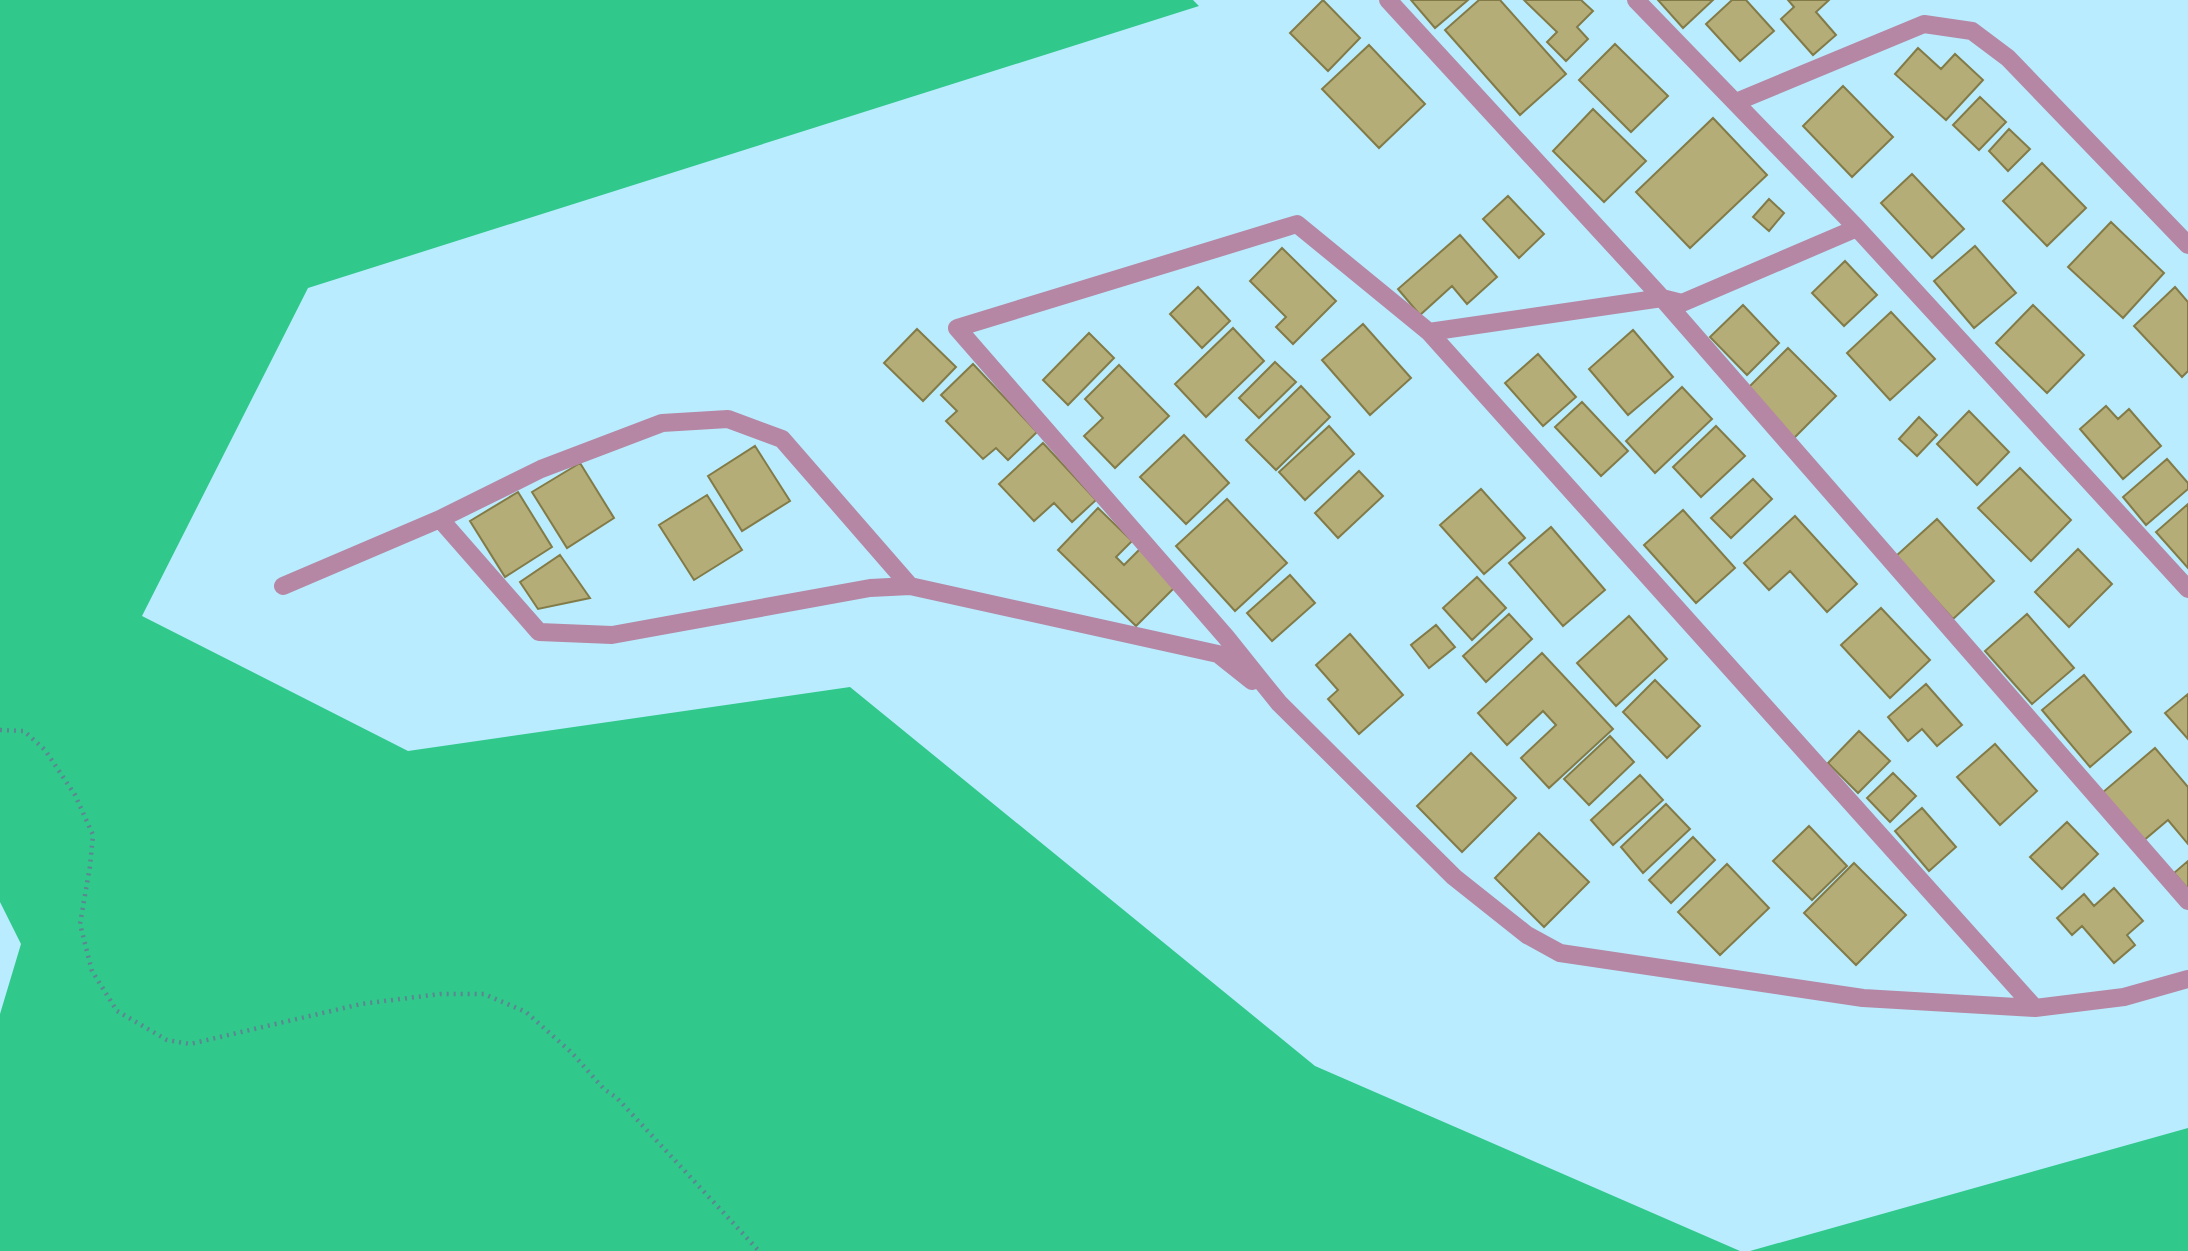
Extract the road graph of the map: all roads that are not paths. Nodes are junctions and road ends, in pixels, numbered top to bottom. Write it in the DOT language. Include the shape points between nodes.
graph roads {
  1 [pos="1388,0"];
  2 [pos="1636,0"];
  3 [pos="1736,102"];
  4 [pos="1857,228"];
  5 [pos="2188,244"];
  6 [pos="1662,298"];
  7 [pos="1429,332"];
  8 [pos="440,519"];
  9 [pos="283,586"];
  10 [pos="910,586"];
  11 [pos="2188,589"];
  12 [pos="1279,703"];
  13 [pos="2188,901"];
  14 [pos="2188,979"];
  15 [pos="2035,1008"];
  1 -- 6 [label="street"];
  2 -- 3 [label="street"];
  3 -- 4 [label="street"];
  3 -- 5 [label="street" via="1924,24 1972,31 2008,58"];
  4 -- 6 [label="street" via="1682,303"];
  4 -- 11 [label="street"];
  6 -- 7 [label="street"];
  6 -- 13 [label="street"];
  7 -- 12 [label="street" via="1297,224 957,328"];
  7 -- 15 [label="street"];
  8 -- 9 [label="street"];
  8 -- 10 [label="street" via="539,632 612,635 870,588"];
  8 -- 10 [label="street" via="541,469 662,423 729,419 782,439"];
  10 -- 12 [label="street" via="1218,654"];
  12 -- 15 [label="street" via="1454,877 1527,935 1560,953 1863,998"];
  14 -- 15 [label="street" via="2124,998"];
}
